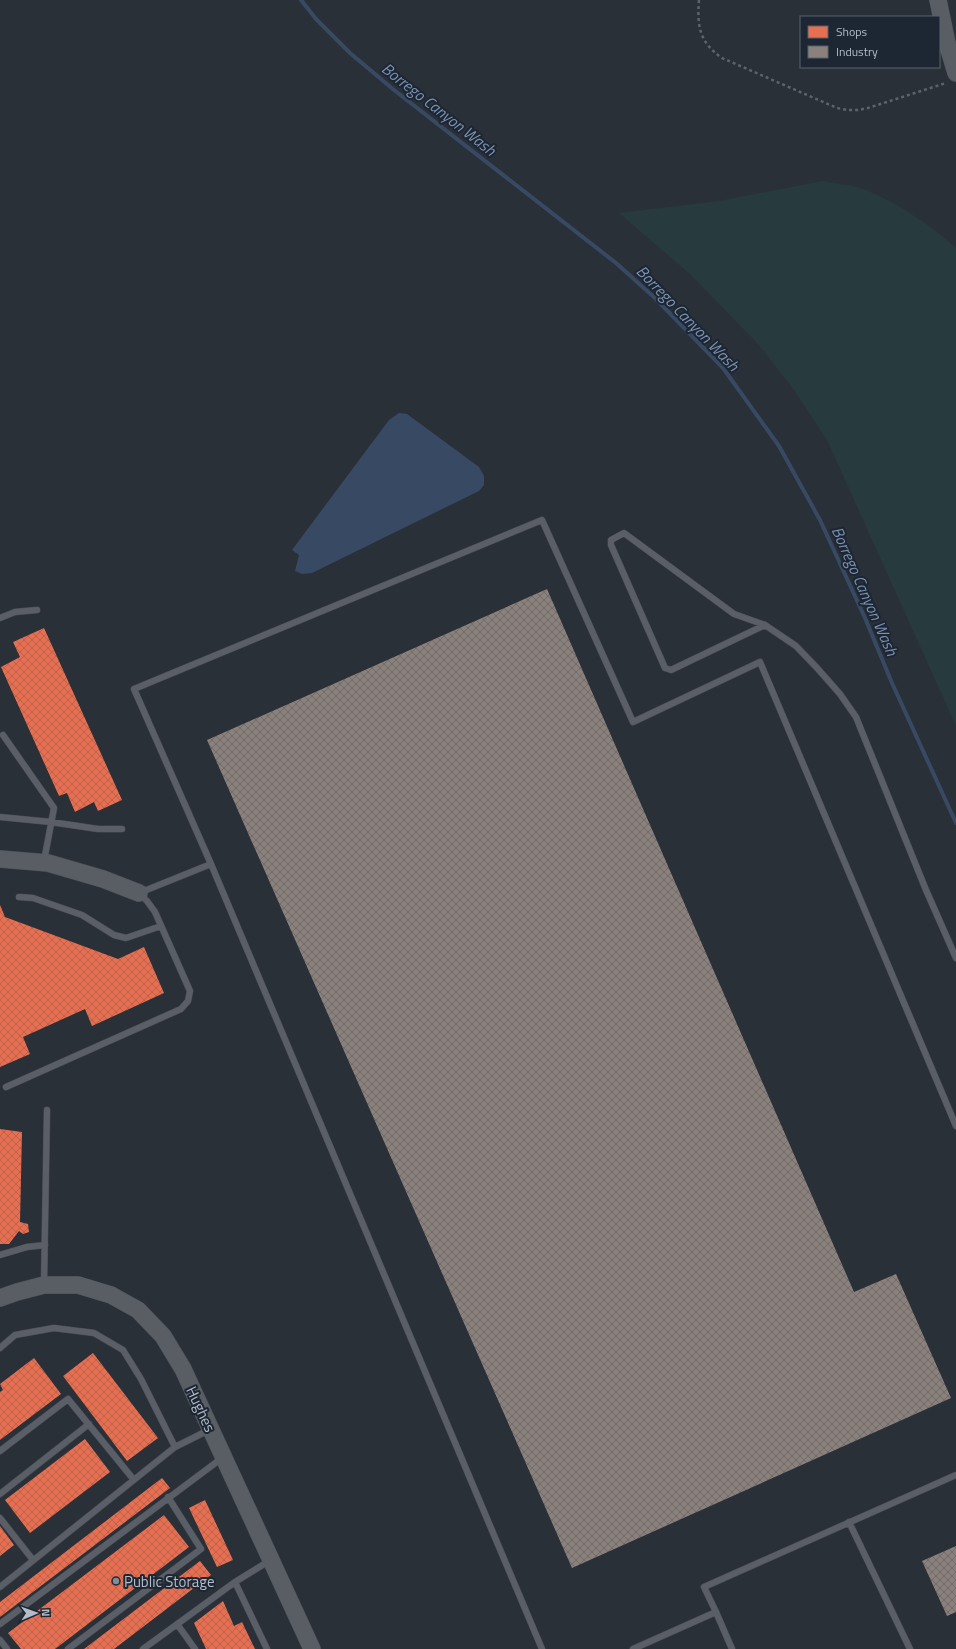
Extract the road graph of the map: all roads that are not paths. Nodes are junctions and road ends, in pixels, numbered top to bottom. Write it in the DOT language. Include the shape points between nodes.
graph roads {
  1 [pos="938,0"];
  2 [pos="952,78"];
  3 [pos="37,610"];
  4 [pos="0,618"];
  5 [pos="765,625"];
  6 [pos="1,736"];
  7 [pos="0,817"];
  8 [pos="52,822"];
  9 [pos="122,829"];
  10 [pos="0,860"];
  11 [pos="44,862"];
  12 [pos="211,864"];
  13 [pos="139,893"];
  14 [pos="19,897"];
  15 [pos="161,926"];
  16 [pos="956,958"];
  17 [pos="6,1087"];
  18 [pos="47,1110"];
  19 [pos="956,1126"];
  20 [pos="45,1245"];
  21 [pos="0,1255"];
  22 [pos="44,1285"];
  23 [pos="0,1298"];
  24 [pos="0,1348"];
  25 [pos="88,1424"];
  26 [pos="210,1429"];
  27 [pos="175,1447"];
  28 [pos="0,1451"];
  29 [pos="223,1457"];
  30 [pos="956,1475"];
  31 [pos="134,1480"];
  32 [pos="0,1494"];
  33 [pos="168,1497"];
  34 [pos="0,1518"];
  35 [pos="849,1522"];
  36 [pos="33,1560"];
  37 [pos="271,1560"];
  38 [pos="235,1582"];
  39 [pos="0,1587"];
  40 [pos="716,1612"];
  41 [pos="0,1624"];
  42 [pos="177,1624"];
  43 [pos="0,1640"];
  44 [pos="6,1649"];
  45 [pos="68,1649"];
  46 [pos="143,1649"];
  47 [pos="195,1649"];
  48 [pos="267,1649"];
  49 [pos="312,1649"];
  50 [pos="542,1649"];
  51 [pos="633,1649"];
  52 [pos="732,1649"];
  53 [pos="910,1649"];
  1 -- 2 [label="street"];
  3 -- 4 [label="lane" via="15,612"];
  5 -- 5 [label="lane" via="734,614 624,533 611,540 611,546 666,668 671,670"];
  5 -- 16 [label="lane" via="796,646 840,694 856,717"];
  6 -- 8 [label="lane" via="54,808"];
  7 -- 8 [label="lane"];
  8 -- 9 [label="lane" via="98,829"];
  8 -- 11 [label="lane"];
  10 -- 11 [label="street"];
  11 -- 13 [label="street" via="103,879"];
  12 -- 13 [label="lane"];
  12 -- 19 [label="lane" via="134,689 542,520 633,722 760,662"];
  12 -- 50 [label="lane"];
  13 -- 15 [label="lane" via="147,901"];
  14 -- 15 [label="lane" via="33,898 82,915 114,934 126,938"];
  15 -- 17 [label="lane" via="190,991 188,1000 181,1009"];
  18 -- 20 [label="lane"];
  20 -- 21 [label="lane"];
  20 -- 22 [label="lane"];
  22 -- 23 [label="street, Hughes"];
  22 -- 26 [label="street, Hughes" via="78,1285 111,1295 138,1310 163,1336 183,1369"];
  24 -- 27 [label="lane" via="15,1335 54,1328 94,1333 123,1350 141,1378"];
  25 -- 28 [label="lane" via="68,1399"];
  25 -- 31 [label="lane"];
  25 -- 32 [label="lane"];
  26 -- 27 [label="lane"];
  26 -- 29 [label="street, Hughes"];
  27 -- 31 [label="lane"];
  29 -- 33 [label="lane"];
  29 -- 37 [label="street, Hughes"];
  30 -- 35 [label="lane"];
  31 -- 36 [label="lane"];
  33 -- 41 [label="lane"];
  33 -- 45 [label="lane" via="201,1549"];
  34 -- 36 [label="lane"];
  35 -- 40 [label="lane" via="704,1586"];
  35 -- 53 [label="lane"];
  36 -- 39 [label="lane"];
  37 -- 38 [label="lane"];
  37 -- 49 [label="street, Hughes"];
  38 -- 42 [label="lane"];
  38 -- 48 [label="lane"];
  40 -- 51 [label="lane"];
  40 -- 52 [label="lane"];
  42 -- 46 [label="lane"];
  42 -- 47 [label="lane"];
  43 -- 44 [label="lane"];
}
